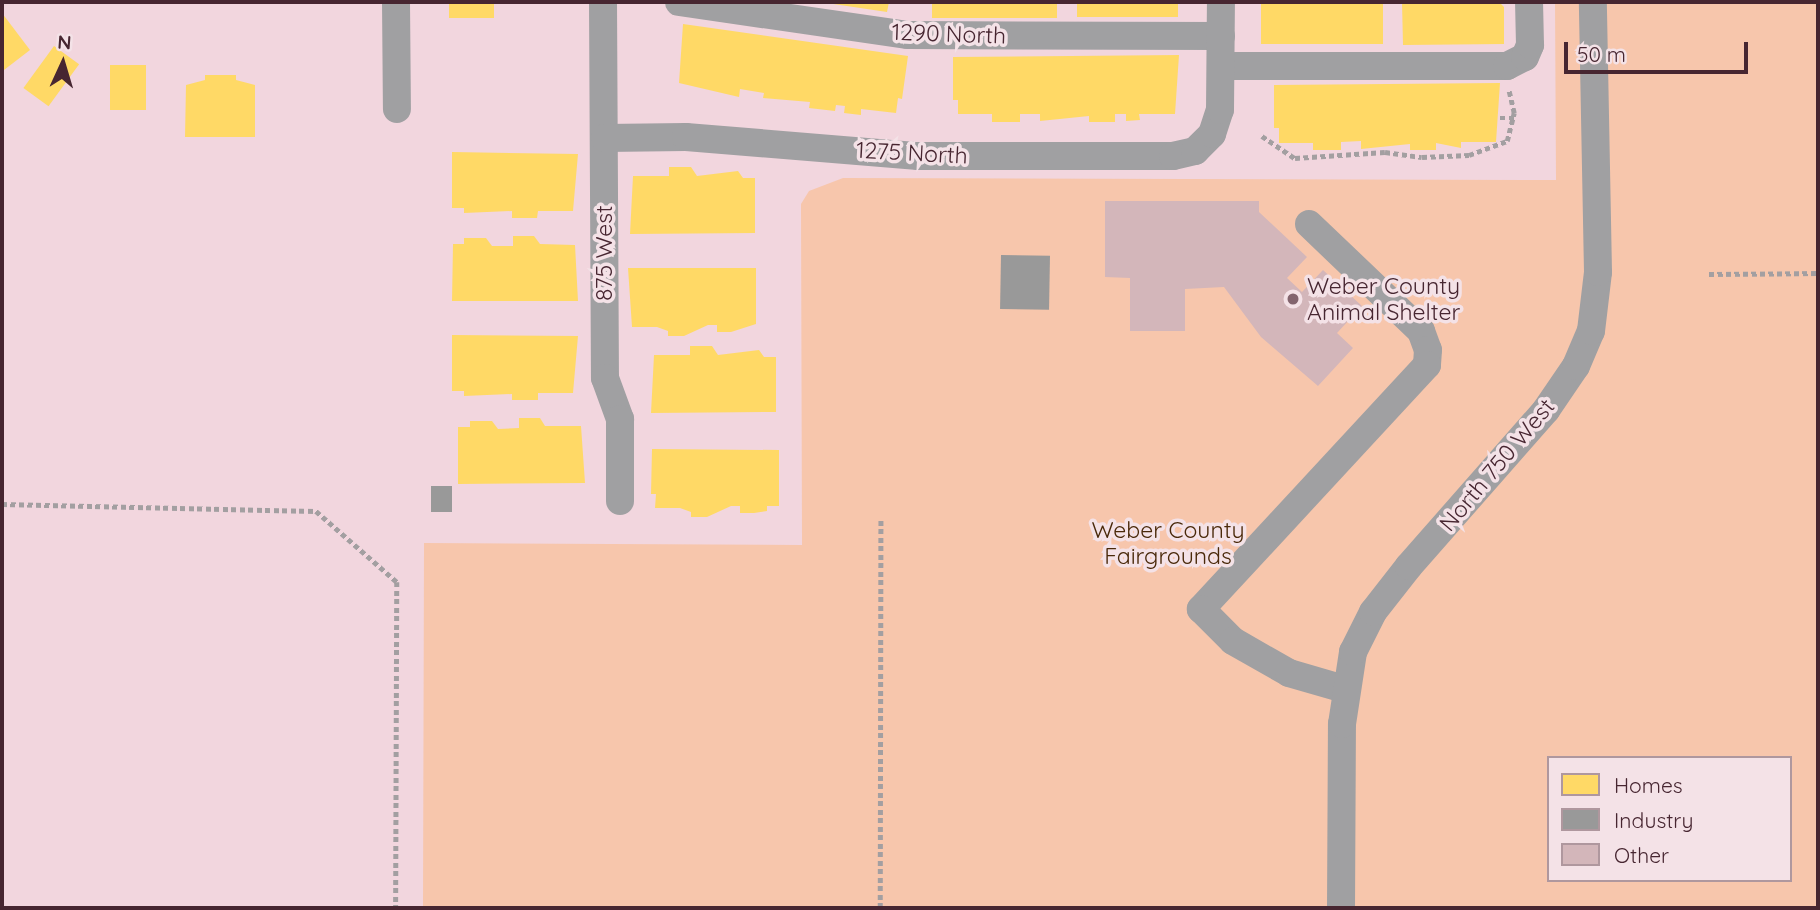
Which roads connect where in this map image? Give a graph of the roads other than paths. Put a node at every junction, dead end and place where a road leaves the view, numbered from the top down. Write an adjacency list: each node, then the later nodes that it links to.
1 (396, 2): 9 (street)
2 (603, 2): 10 (street, 875 West)
3 (680, 2): 7 (street, 1290 North)
4 (1221, 2): 7 (street)
5 (1529, 2): 8 (street)
6 (1592, 2): 13 (street, North 750 West)
7 (1221, 36): 8 (street)
8 (1222, 66): 10 (street, 1275 North)
9 (397, 109)
10 (605, 138): 12 (street, 875 West)
11 (1308, 224): 13 (street)
12 (620, 501)
13 (1344, 688): 14 (street, North 750 West)
14 (1341, 908)

